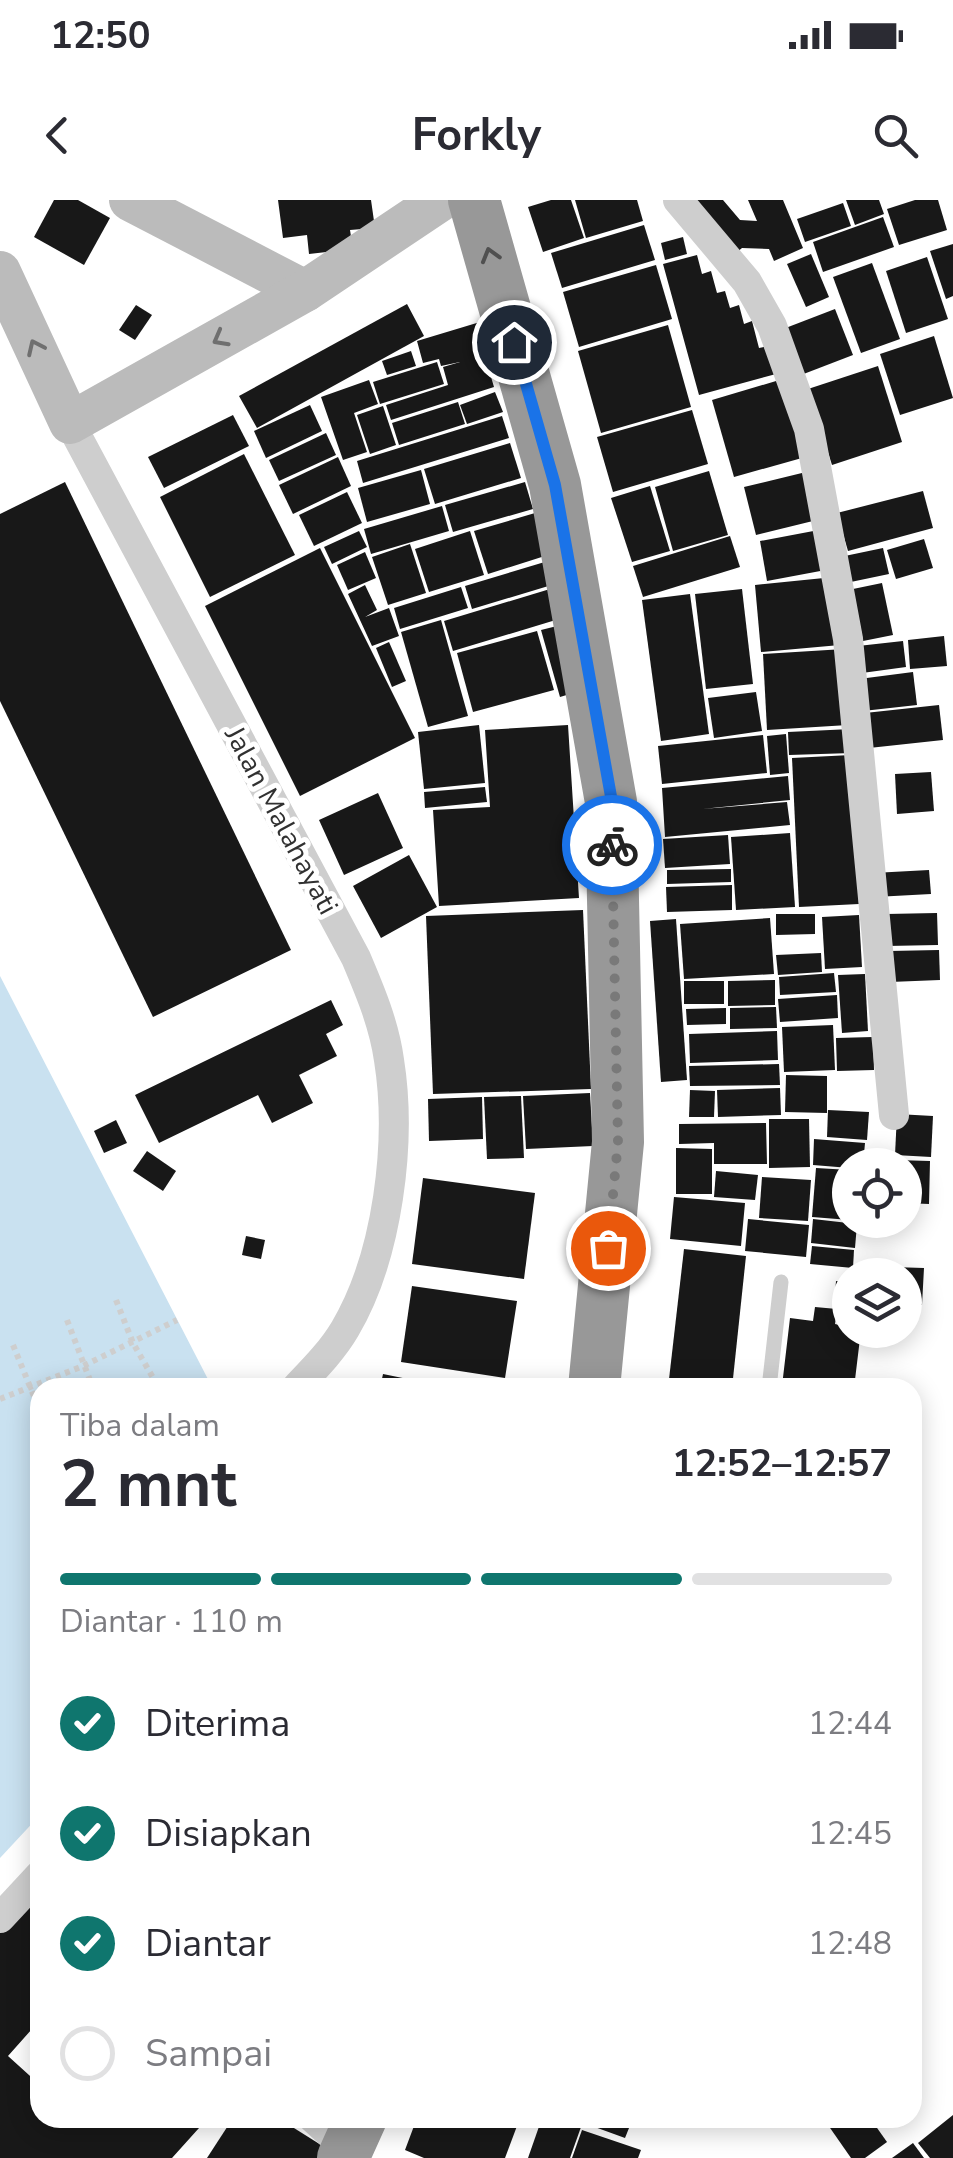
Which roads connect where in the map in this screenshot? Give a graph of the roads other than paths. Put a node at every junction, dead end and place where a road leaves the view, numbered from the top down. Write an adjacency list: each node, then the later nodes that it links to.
1 (130, 200): 6 (main road)
2 (442, 200): 6 (main road)
3 (474, 200): 11 (highway, one-way to 3)
4 (678, 200): 8 (street)
5 (0, 272): 7 (main road, Jalan Malahayati, one-way to 5)
6 (305, 291): 7 (main road, one-way to 7)
7 (70, 423): 10 (street, Jalan Malahayati)
8 (894, 1116)
9 (781, 1282): 12 (lane)
10 (306, 1378)
11 (595, 1378)
12 (770, 1378)
13 (30, 1886): 14 (street)
14 (0, 1918)

